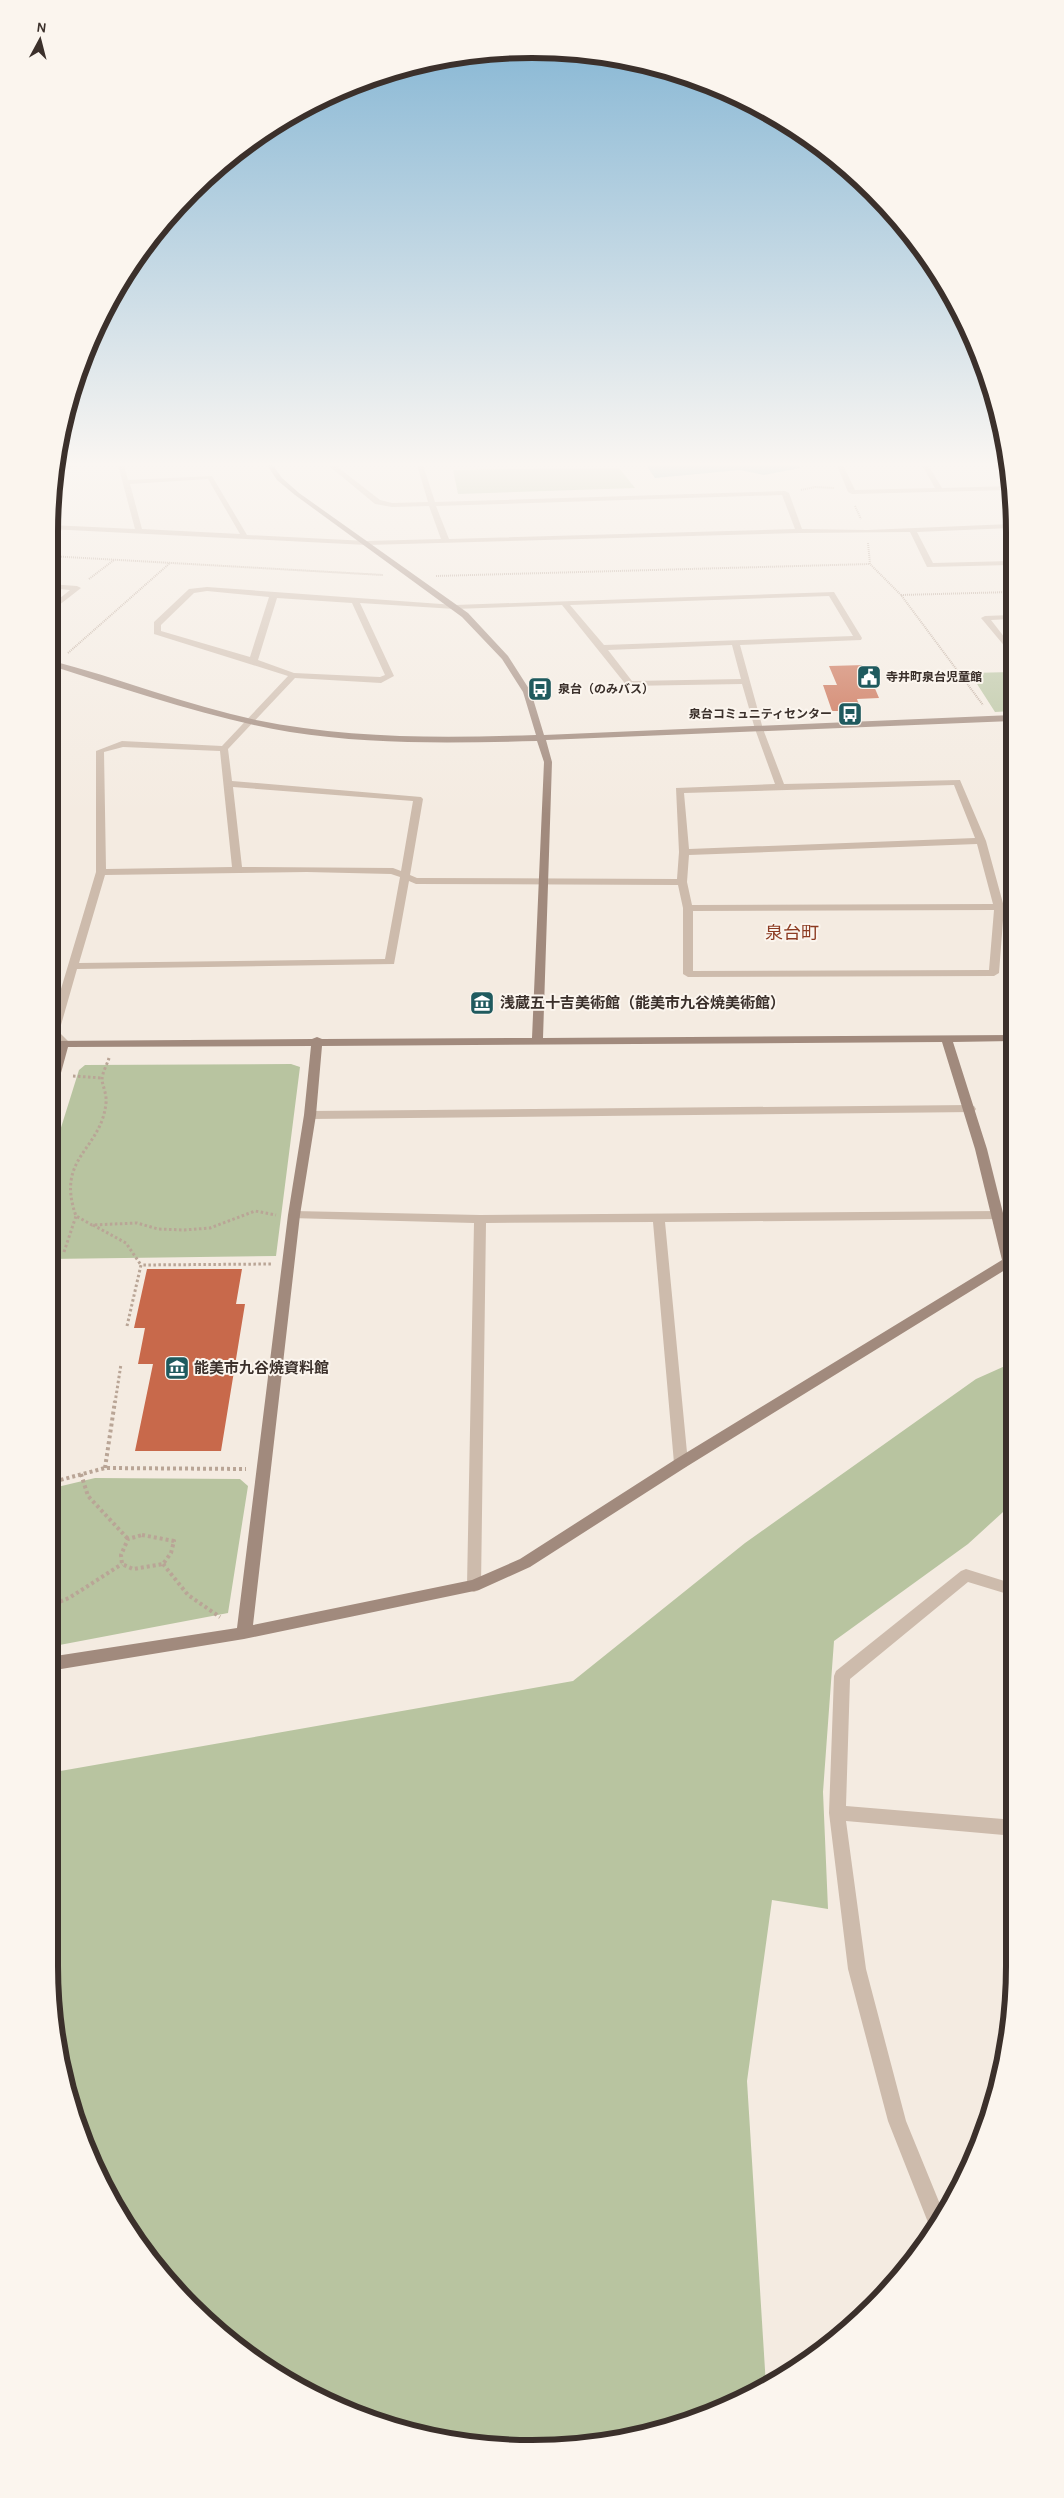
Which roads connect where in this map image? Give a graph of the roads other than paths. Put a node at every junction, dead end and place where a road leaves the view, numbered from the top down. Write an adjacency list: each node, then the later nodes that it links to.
1 (420, 582): 7 (street)
2 (58, 587): 6 (street)
3 (274, 595): 4 (street); 12 (street); 12 (street)
4 (355, 600): 7 (street); 14 (street)
5 (564, 603): 7 (street); 9 (street); 11 (street)
6 (58, 604)
7 (455, 607): 19 (street)
8 (1006, 617): 10 (street)
9 (735, 643): 11 (street); 15 (street)
10 (1006, 645)
11 (602, 648): 15 (street)
12 (253, 661): 14 (street)
13 (58, 666): 17 (street)
14 (293, 675): 17 (street)
15 (746, 682): 18 (street)
16 (1006, 718): 18 (street)
17 (251, 722): 19 (street); 20 (street)
18 (759, 729): 19 (street); 22 (street)
19 (541, 738): 28 (street)
20 (224, 749): 21 (street); 26 (street)
21 (230, 784): 25 (street); 27 (street)
22 (780, 786): 23 (street); 24 (street)
23 (981, 842): 24 (street); 30 (street)
24 (684, 852): 29 (street)
25 (237, 870): 26 (street); 27 (street)
26 (101, 872): 32 (street)
27 (405, 876): 28 (street); 32 (street)
28 (542, 882): 29 (street); 37 (street)
29 (682, 882): 31 (street)
30 (1000, 907): 31 (street); 31 (street)
31 (688, 908)
32 (74, 966): 33 (street)
33 (58, 1017)
34 (58, 1038): 40 (street)
35 (947, 1038): 36 (street); 37 (street); 42 (street)
36 (1006, 1038)
37 (537, 1039): 38 (street)
38 (317, 1040): 40 (street); 43 (street)
39 (58, 1043): 40 (street)
40 (64, 1043): 41 (street)
41 (58, 1063)
42 (970, 1109): 43 (street); 45 (street)
43 (310, 1115): 44 (street)
44 (294, 1215): 47 (street); 53 (street)
45 (999, 1215): 46 (street); 48 (street)
46 (659, 1218): 47 (street); 50 (street)
47 (480, 1219): 51 (street)
48 (1006, 1242)
49 (1006, 1265): 50 (street)
50 (681, 1463): 51 (street)
51 (474, 1586): 53 (street)
52 (1006, 1588): 55 (street)
53 (244, 1633): 54 (street)
54 (58, 1663)
55 (837, 1813): 56 (street); 57 (street)
56 (1006, 1827)
57 (935, 2216)

